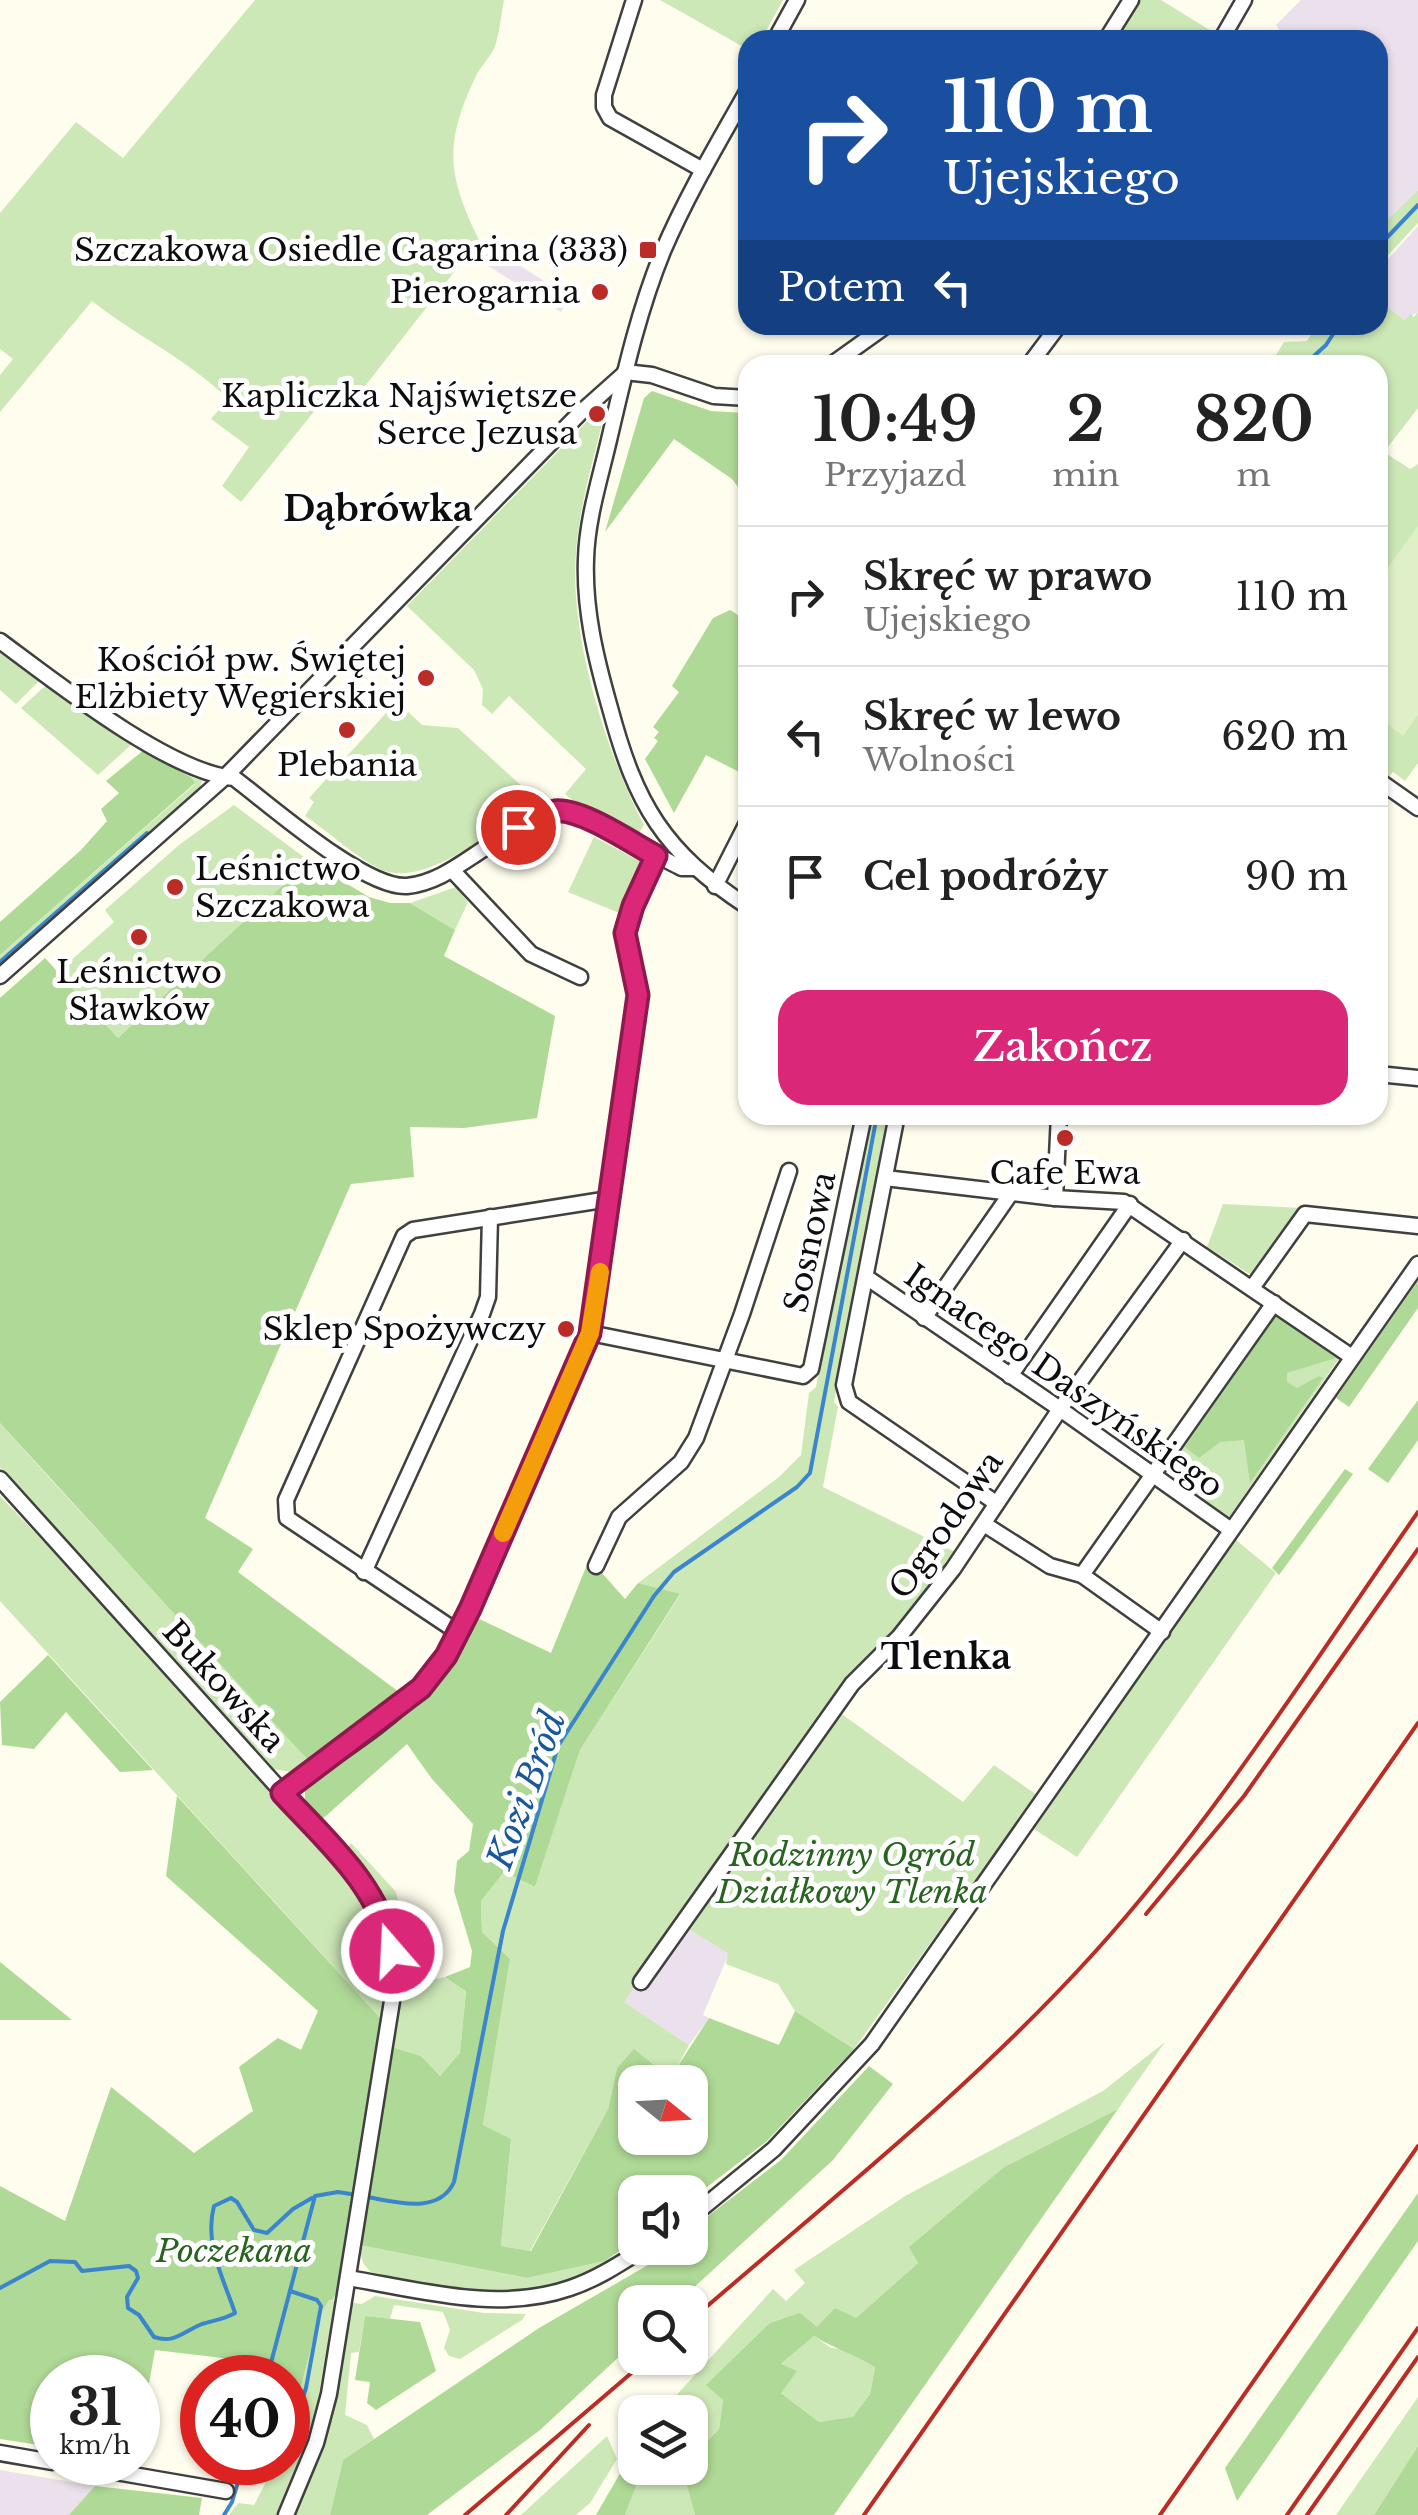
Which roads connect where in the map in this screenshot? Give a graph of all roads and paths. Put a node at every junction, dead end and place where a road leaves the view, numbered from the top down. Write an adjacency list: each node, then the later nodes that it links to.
1 (634, 0): 9 (street)
2 (797, 0): 5 (street)
3 (1131, 0): 6 (street)
4 (1244, 0): 7 (street)
5 (780, 30)
6 (1112, 30)
7 (1227, 30)
8 (738, 108): 9 (street)
9 (703, 170): 12 (street)
10 (873, 335): 11 (street)
11 (846, 355)
12 (626, 372): 13 (street); 15 (street); 18 (street)
13 (738, 397)
14 (0, 641): 15 (street)
15 (225, 778): 22 (street); 25 (street)
16 (1388, 787): 17 (street)
17 (1418, 808)
18 (659, 828): 20 (street); 21 (street)
19 (738, 841): 23 (street)
20 (651, 854): 21 (street); 22 (street); 36 (street)
21 (694, 868): 23 (street)
22 (452, 870): 26 (street)
23 (715, 886): 24 (street)
24 (738, 901)
25 (0, 976)
26 (580, 977)
27 (1388, 1075): 28 (street)
28 (1418, 1078)
29 (862, 1125): 48 (street, Sosnowa)
30 (895, 1125): 33 (street)
31 (1059, 1125): 35 (street)
32 (789, 1171): 48 (street)
33 (885, 1178): 34 (street); 42 (street)
34 (1011, 1194): 35 (street); 45 (street)
35 (1055, 1198): 37 (street)
36 (609, 1199): 38 (street); 46 (street)
37 (1130, 1204): 40 (street); 49 (street)
38 (490, 1217): 56 (street); 56 (street)
39 (1418, 1226): 43 (street)
40 (1183, 1240): 43 (street); 50 (street, Ogrodowa)
41 (1418, 1264): 47 (street)
42 (866, 1277): 45 (street, Ignacego Daszyńskiego); 53 (street)
43 (1252, 1288): 44 (street)
44 (1274, 1303): 47 (street); 51 (street)
45 (924, 1318): 49 (street, Ignacego Daszyńskiego)
46 (590, 1333): 48 (street); 59 (street)
47 (1352, 1357): 54 (street)
48 (724, 1360): 55 (street)
49 (1010, 1376): 50 (street, Ignacego Daszyńskiego)
50 (1060, 1408): 51 (street, Ignacego Daszyńskiego); 53 (street, Ogrodowa)
51 (1152, 1475): 54 (street, Ignacego Daszyńskiego); 57 (street)
52 (0, 1479): 60 (street, Bukowska)
53 (990, 1514): 57 (street); 61 (street, Ogrodowa)
54 (1231, 1530): 58 (street)
55 (596, 1566)
56 (364, 1572): 59 (street)
57 (1082, 1575): 58 (street)
58 (1162, 1632): 62 (street)
59 (459, 1634): 60 (street)
60 (282, 1793): 64 (street, Bukowska)
61 (641, 1982)
62 (708, 2203)
63 (618, 2263): 64 (street)
64 (348, 2278): 69 (street)
65 (0, 2453): 66 (street)
66 (30, 2458)
67 (160, 2480): 68 (street)
68 (226, 2492)
69 (286, 2515)

